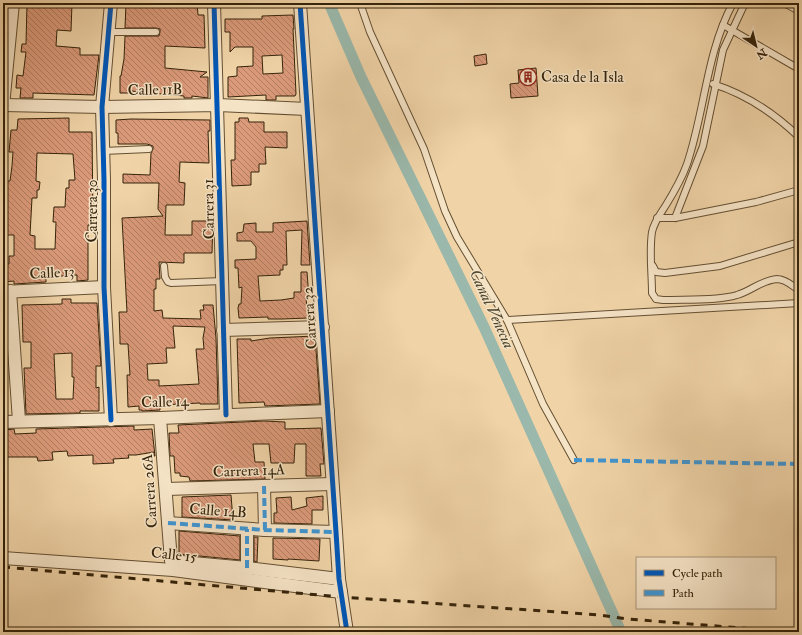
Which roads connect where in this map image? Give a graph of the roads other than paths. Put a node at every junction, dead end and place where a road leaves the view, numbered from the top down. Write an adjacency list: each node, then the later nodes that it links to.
1 (13, 3): 11 (street)
2 (111, 3): 13 (street, Carrera 30)
3 (214, 3): 19 (street, Carrera 31)
4 (300, 3): 21 (street, Carrera 32)
5 (360, 3): 36 (lane)
6 (733, 3): 10 (lane)
7 (745, 3): 12 (lane)
8 (784, 3): 9 (lane)
9 (799, 11)
10 (723, 25): 12 (lane); 16 (lane)
11 (6, 29): 18 (street)
12 (732, 30): 15 (lane); 17 (lane)
13 (109, 32): 14 (lane); 20 (street, Carrera 30)
14 (156, 32)
15 (799, 68)
16 (706, 82): 17 (lane); 26 (lane)
17 (715, 85): 22 (lane); 27 (lane)
18 (3, 105): 20 (street, Calle 11B)
19 (218, 105): 20 (street, Calle 11B); 21 (street, Calle 11B); 31 (street, Carrera 31)
20 (102, 107): 24 (street, Carrera 30)
21 (307, 109): 38 (street, Carrera 32)
22 (799, 137)
23 (149, 150): 24 (lane)
24 (103, 151): 32 (street, Carrera 30)
25 (799, 190): 27 (lane)
26 (658, 218): 27 (lane); 29 (lane)
27 (675, 218)
28 (799, 242): 29 (lane)
29 (652, 262): 33 (lane)
30 (164, 266): 31 (lane)
31 (222, 281): 39 (street, Carrera 31)
32 (104, 287): 34 (street, Calle 13); 43 (street, Carrera 30)
33 (799, 290)
34 (7, 292): 37 (street)
35 (799, 303): 36 (lane)
36 (507, 320): 46 (lane)
37 (8, 325): 44 (street)
38 (323, 327): 39 (street); 40 (street, Carrera 32)
39 (223, 330): 41 (street, Carrera 31)
40 (328, 411): 41 (street, Calle 14); 47 (street, Carrera 32)
41 (226, 415): 42 (street, Calle 14)
42 (160, 418): 43 (street, Calle 14); 49 (street, Carrera 26A)
43 (111, 420): 44 (street, Calle 14)
44 (19, 421): 45 (street, Calle 14)
45 (3, 422)
46 (574, 460)
47 (332, 484): 48 (street, Carrera 14A); 53 (street, Carrera 32)
48 (264, 486): 49 (street, Carrera 14A); 52 (street)
49 (166, 489): 50 (street, Carrera 26A)
50 (168, 523): 51 (street, Calle 14B); 55 (street, Carrera 26A)
51 (247, 529): 52 (street, Calle 14B); 56 (street)
52 (265, 530): 53 (street, Calle 14B)
53 (336, 532): 57 (street, Carrera 32)
54 (3, 558): 58 (street, Calle 15)
55 (171, 561): 56 (street, Calle 15)
56 (247, 568): 57 (street, Calle 15)
57 (339, 579): 58 (street, Carrera 32)
58 (341, 592): 59 (street, Carrera 32)
59 (346, 632)

